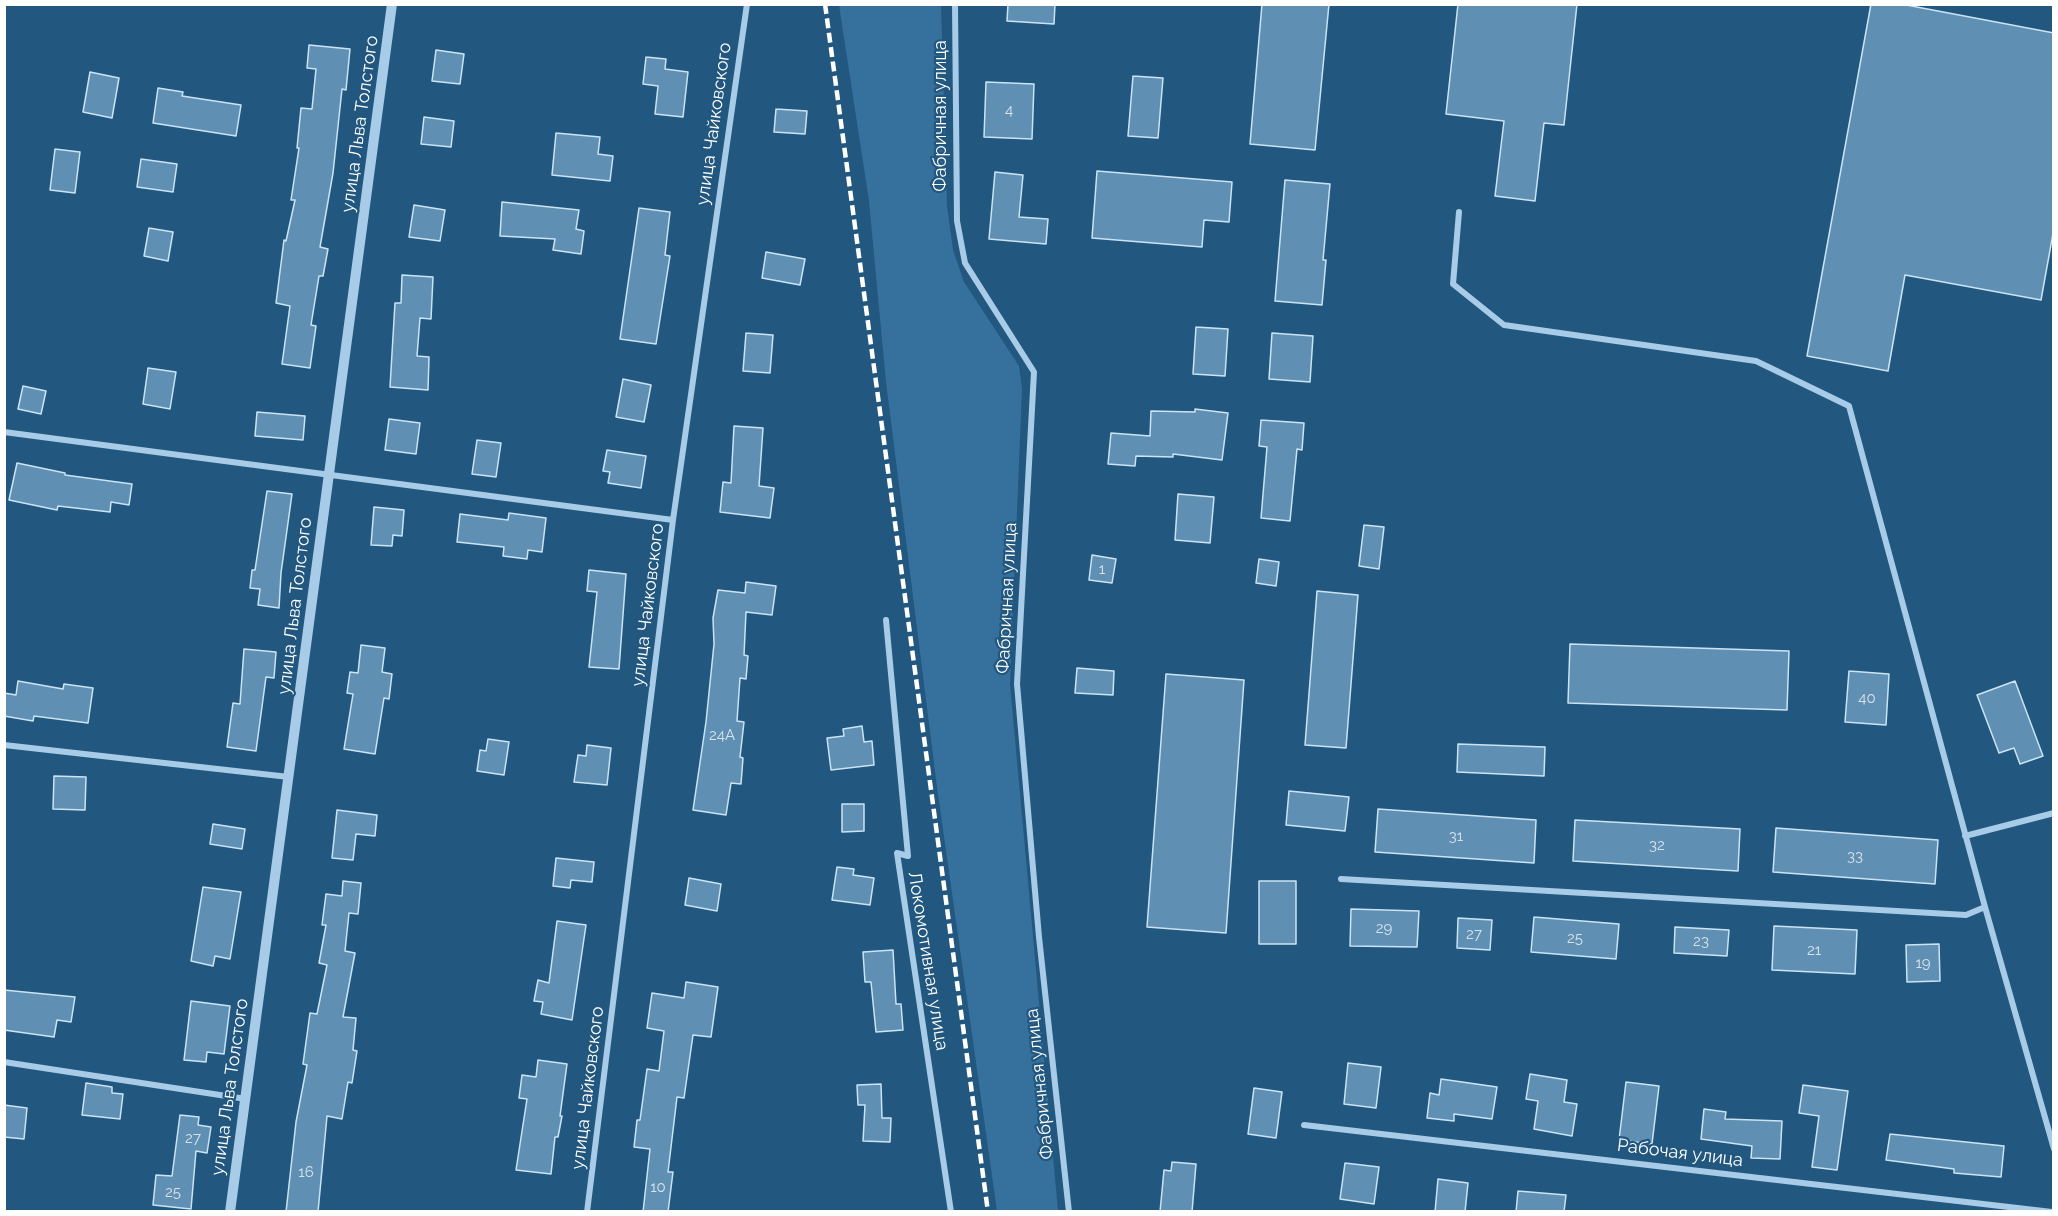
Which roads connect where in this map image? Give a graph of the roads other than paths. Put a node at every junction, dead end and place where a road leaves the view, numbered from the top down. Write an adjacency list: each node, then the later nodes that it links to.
1 (392, 4): 6 (street, улица Льва Толстого)
2 (747, 4): 7 (street, улица Чайковского)
3 (955, 4): 22 (street, Фабричная улица)
4 (1459, 212): 12 (street)
5 (4, 432): 6 (street)
6 (328, 475): 7 (street); 10 (street, улица Льва Толстого)
7 (673, 520): 20 (street, улица Чайковского)
8 (886, 620): 21 (street, Локомотивная улица)
9 (4, 745): 10 (street)
10 (290, 777): 16 (street, улица Льва Толстого)
11 (2054, 813): 12 (street)
12 (1965, 836): 14 (street)
13 (1341, 879): 14 (street)
14 (1985, 908): 18 (street)
15 (4, 1062): 16 (street)
16 (246, 1099): 19 (street, улица Льва Толстого)
17 (1304, 1125): 23 (street, Рабочая улица)
18 (2054, 1149)
19 (230, 1212)
20 (587, 1212)
21 (951, 1212)
22 (1069, 1212)
23 (2052, 1212)

